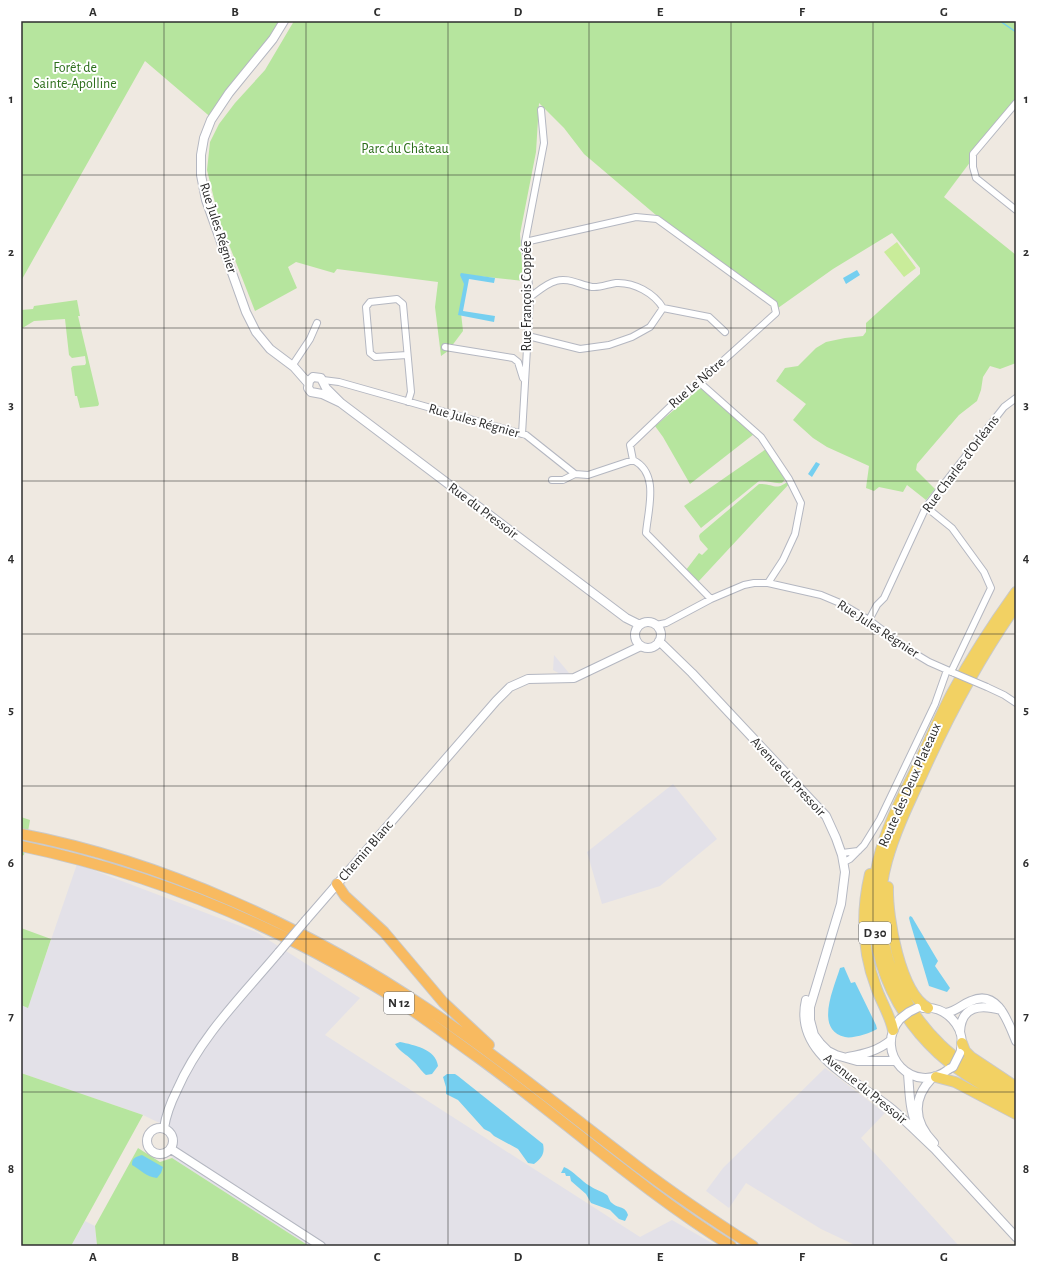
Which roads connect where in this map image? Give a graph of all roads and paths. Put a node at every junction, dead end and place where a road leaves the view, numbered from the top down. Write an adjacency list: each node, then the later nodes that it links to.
1 (284, 21): 13 (street, Rue Jules Régnier)
2 (1016, 103): 4 (street)
3 (541, 110): 5 (street, Rue François Coppée)
4 (1016, 210)
5 (525, 242): 6 (street, Rue François Coppée); 15 (street, Rue Le Nôtre)
6 (530, 297): 7 (street); 10 (street, Rue François Coppée)
7 (663, 308): 9 (street); 10 (street)
8 (317, 323): 13 (street)
9 (725, 332)
10 (528, 336): 17 (street, Rue François Coppée)
11 (445, 347): 17 (street)
12 (407, 355): 12 (street); 20 (street)
13 (293, 367): 14 (street)
14 (310, 380): 16 (street); 18 (street)
15 (700, 382): 23 (street, Rue Le Nôtre); 27 (street)
16 (323, 383): 18 (street); 20 (street, Rue Jules Régnier); 21 (street, Rue du Pressoir)
17 (524, 384): 22 (street, Rue François Coppée)
18 (318, 393): 21 (street, Rue du Pressoir)
19 (1016, 398): 26 (street, Rue Charles d'Orléans)
20 (408, 402): 22 (street, Rue Jules Régnier)
21 (341, 403): 31 (street, Rue du Pressoir)
22 (522, 434): 24 (street, Rue Jules Régnier)
23 (632, 460): 24 (street); 29 (street)
24 (576, 474): 25 (street)
25 (552, 480)
26 (926, 507): 32 (street, Rue Charles d'Orléans); 37 (street)
27 (768, 584): 29 (street, Rue Jules Régnier); 32 (street, Rue Jules Régnier)
28 (1016, 592): 40 (main road, Route des Deux Plateaux / D 30)
29 (711, 599): 34 (street, Rue Jules Régnier)
30 (1016, 606): 39 (main road, Route des Deux Plateaux / D 30)
31 (626, 618): 33 (street, Rue du Pressoir); 35 (street, Rue du Pressoir)
32 (869, 620): 37 (street, Rue Jules Régnier)
33 (640, 625): 34 (street); 35 (street)
34 (658, 628): 36 (street)
35 (638, 640): 36 (street); 46 (street, Chemin Blanc)
36 (657, 644): 44 (street, Avenue du Pressoir)
37 (951, 672): 38 (street, Rue Jules Régnier, bridge); 43 (street)
38 (1016, 703)
39 (928, 761): 48 (main road); 60 (main road, Route des Deux Plateaux / D 30)
40 (894, 816): 51 (main road); 61 (main road, Route des Deux Plateaux / D 30)
41 (21, 834): 56 (highway, N 12)
42 (21, 846): 69 (highway, N 12)
43 (858, 851): 44 (street); 45 (street)
44 (842, 853): 45 (street, Avenue du Pressoir)
45 (844, 862): 47 (street, Avenue du Pressoir)
46 (337, 884): 56 (highway); 63 (street, Chemin Blanc, bridge)
47 (826, 953): 54 (street, Avenue du Pressoir); 65 (street, Avenue du Pressoir)
48 (928, 1008): 50 (street); 51 (street, bridge)
49 (1001, 1010): 50 (street); 52 (street); 53 (street)
50 (946, 1013): 53 (street)
51 (892, 1035): 54 (street); 55 (street)
52 (1016, 1041)
53 (961, 1043): 58 (street, bridge); 59 (main road)
54 (846, 1057): 55 (street, Avenue du Pressoir)
55 (896, 1061): 57 (street)
56 (512, 1070): 70 (highway, N 12)
57 (908, 1074): 58 (street); 65 (street)
58 (934, 1077): 62 (main road); 66 (street)
59 (1016, 1087)
60 (1016, 1096)
61 (1016, 1106)
62 (1016, 1114)
63 (164, 1128): 64 (street); 64 (street)
64 (171, 1149): 68 (street)
65 (937, 1151): 67 (street)
66 (1016, 1232)
67 (1016, 1237)
68 (321, 1246)
69 (731, 1246)
70 (753, 1246)

